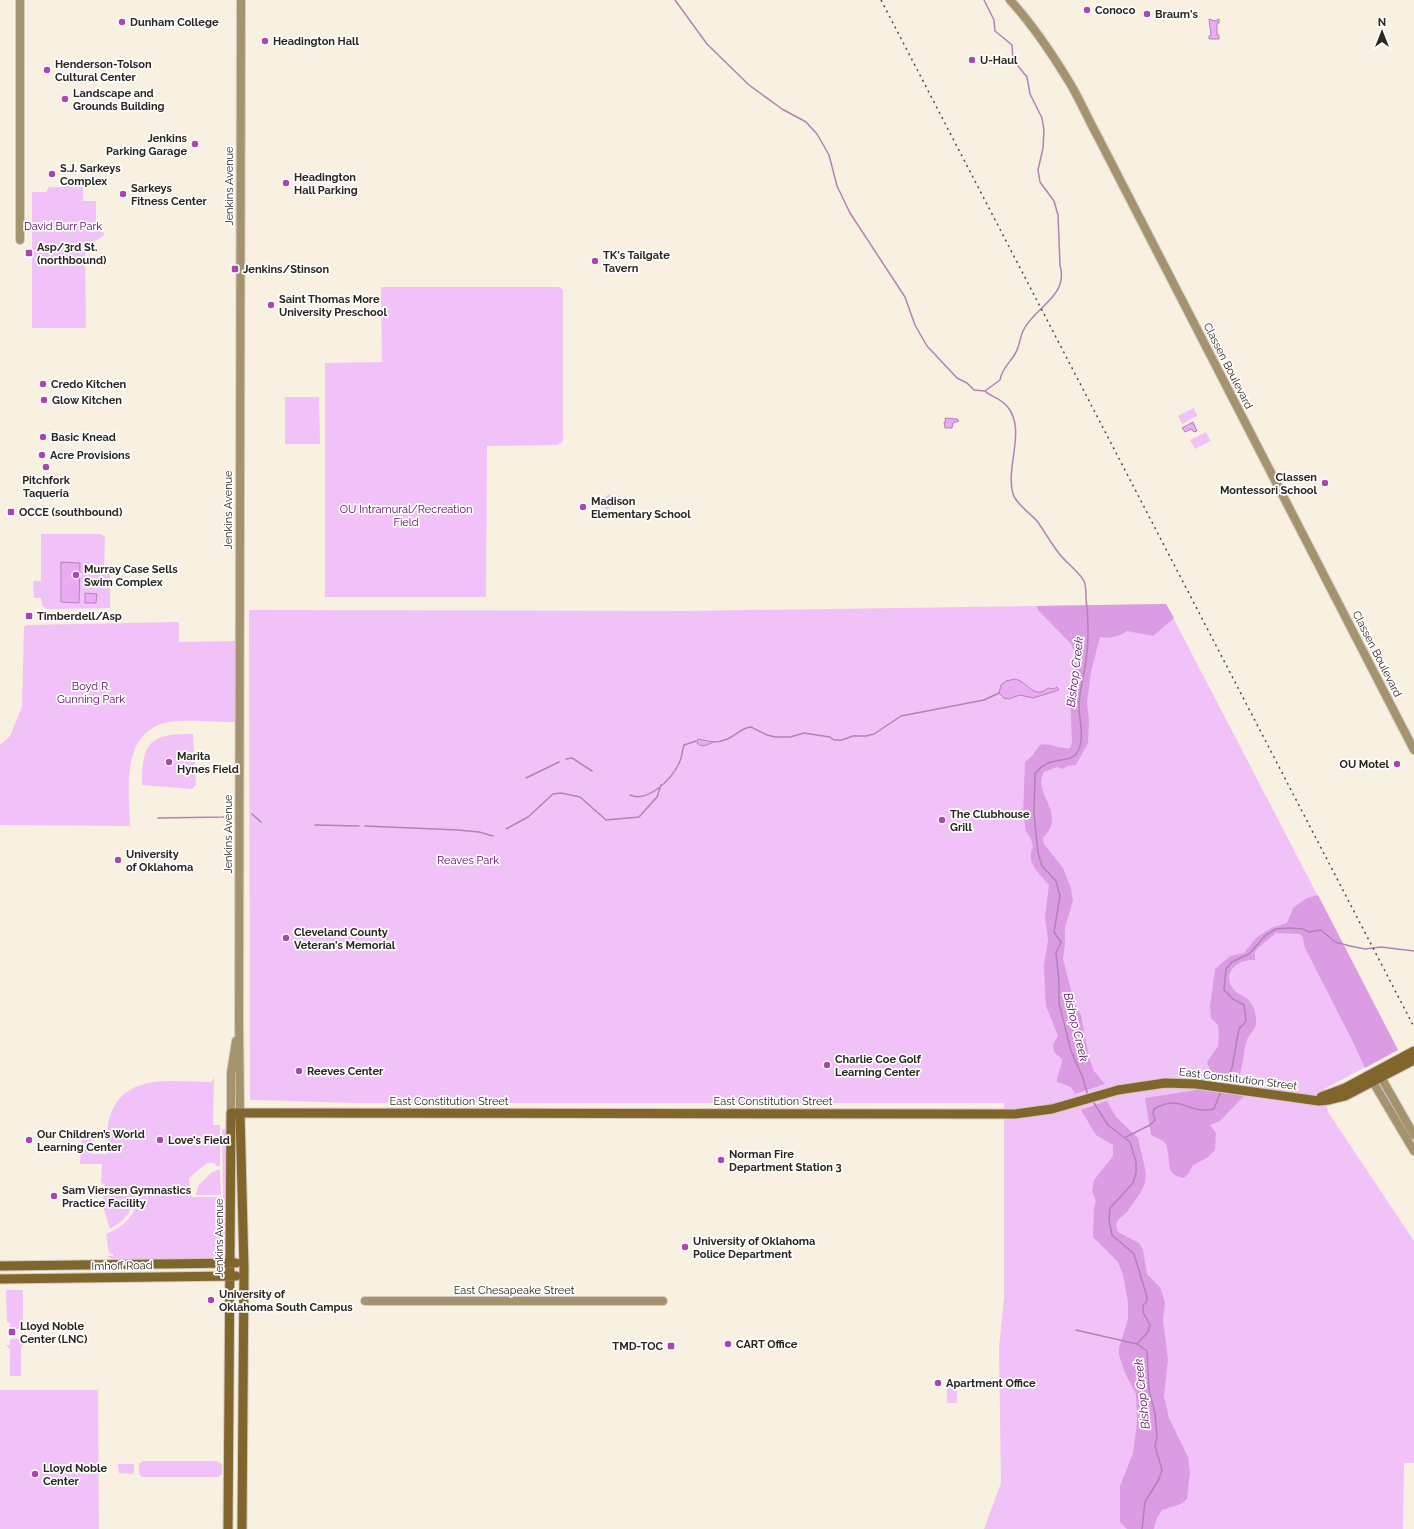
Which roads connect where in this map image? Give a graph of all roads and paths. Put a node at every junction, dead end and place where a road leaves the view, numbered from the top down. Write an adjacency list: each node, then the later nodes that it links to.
1 (20, 0): 4 (street)
2 (241, 0): 9 (street, Jenkins Avenue)
3 (1011, 0): 5 (street, Classen Boulevard)
4 (20, 240)
5 (1414, 750)
6 (1414, 1051): 8 (main road, East Constitution Street)
7 (1414, 1060): 8 (main road, East Constitution Street)
8 (1375, 1076): 9 (main road, East Constitution Street); 10 (street)
9 (236, 1113): 12 (main road, Jenkins Avenue); 13 (main road, Jenkins Avenue)
10 (1410, 1134): 11 (street)
11 (1414, 1151)
12 (230, 1263): 13 (main road, Imhoff Road); 14 (main road, Imhoff Road); 15 (main road, Jenkins Avenue)
13 (243, 1263): 16 (main road, Jenkins Avenue)
14 (0, 1266)
15 (230, 1276): 16 (main road, Imhoff Road); 17 (main road, Imhoff Road); 20 (main road, Jenkins Avenue)
16 (244, 1276): 21 (main road, Jenkins Avenue)
17 (0, 1279)
18 (365, 1301): 19 (street, East Chesapeake Street)
19 (663, 1301)
20 (230, 1368): 21 (main road); 22 (main road, Jenkins Avenue)
21 (243, 1368): 23 (main road, Jenkins Avenue)
22 (230, 1414): 23 (main road); 24 (main road, Jenkins Avenue)
23 (243, 1414): 25 (main road, Jenkins Avenue)
24 (228, 1529)
25 (242, 1529)

